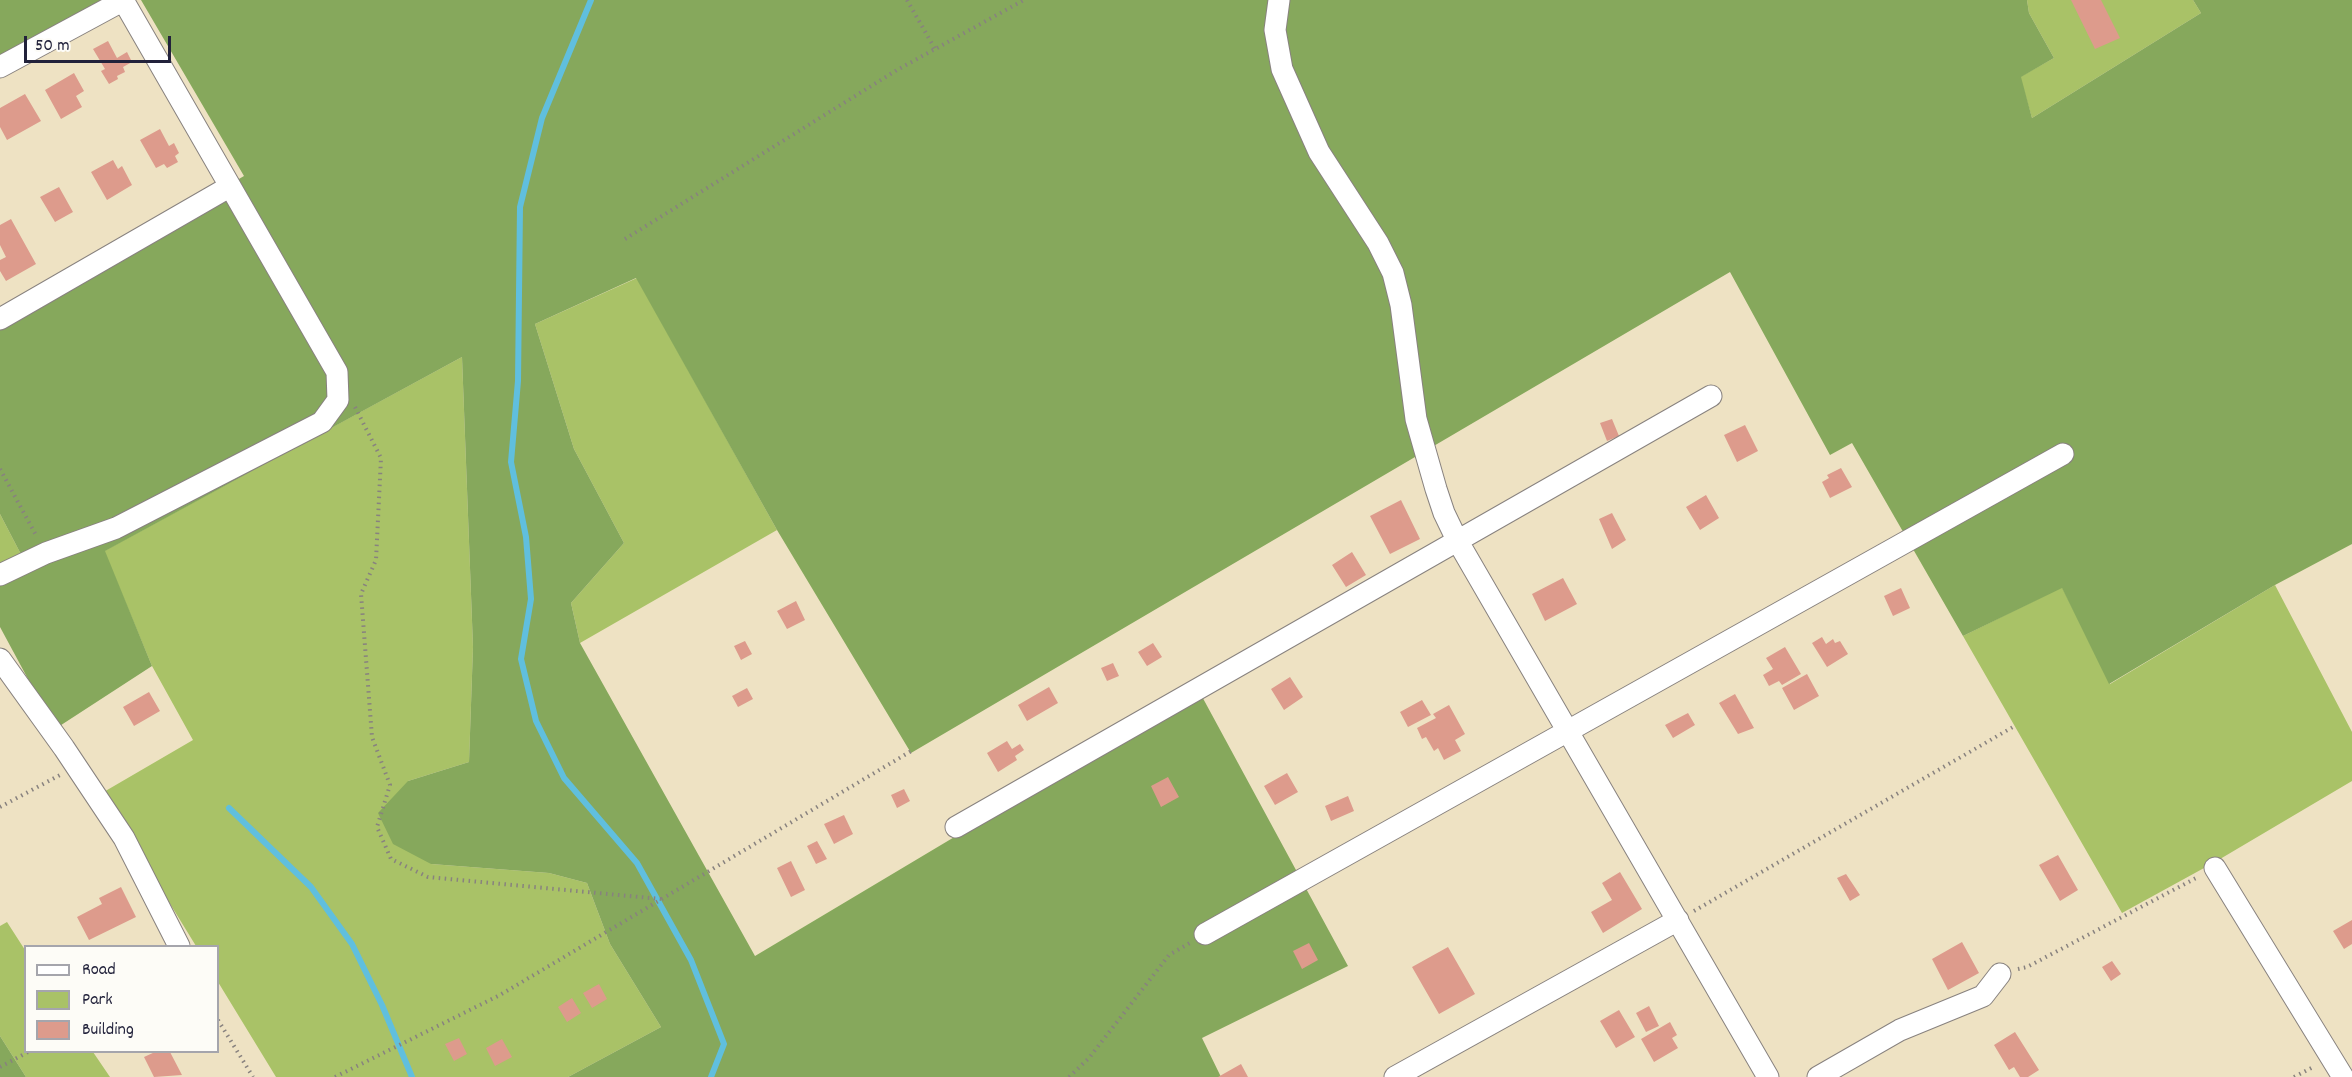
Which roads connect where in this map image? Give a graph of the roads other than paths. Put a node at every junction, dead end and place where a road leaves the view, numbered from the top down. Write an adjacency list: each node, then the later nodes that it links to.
1 (123, 0): 3 (street); 4 (street)
2 (1279, 0): 8 (street)
3 (0, 67)
4 (229, 187): 5 (street); 9 (street)
5 (0, 319)
6 (1712, 396): 8 (street)
7 (2063, 454): 11 (street)
8 (1458, 540): 11 (street); 12 (street)
9 (0, 575)
10 (0, 659): 16 (street)
11 (1567, 730): 14 (street); 15 (street)
12 (956, 827)
13 (2215, 868): 21 (street)
14 (1678, 920): 18 (street); 19 (street)
15 (1205, 934)
16 (178, 945)
17 (2000, 974): 20 (street)
18 (1395, 1077)
19 (1768, 1077)
20 (1818, 1077)
21 (2343, 1077)

